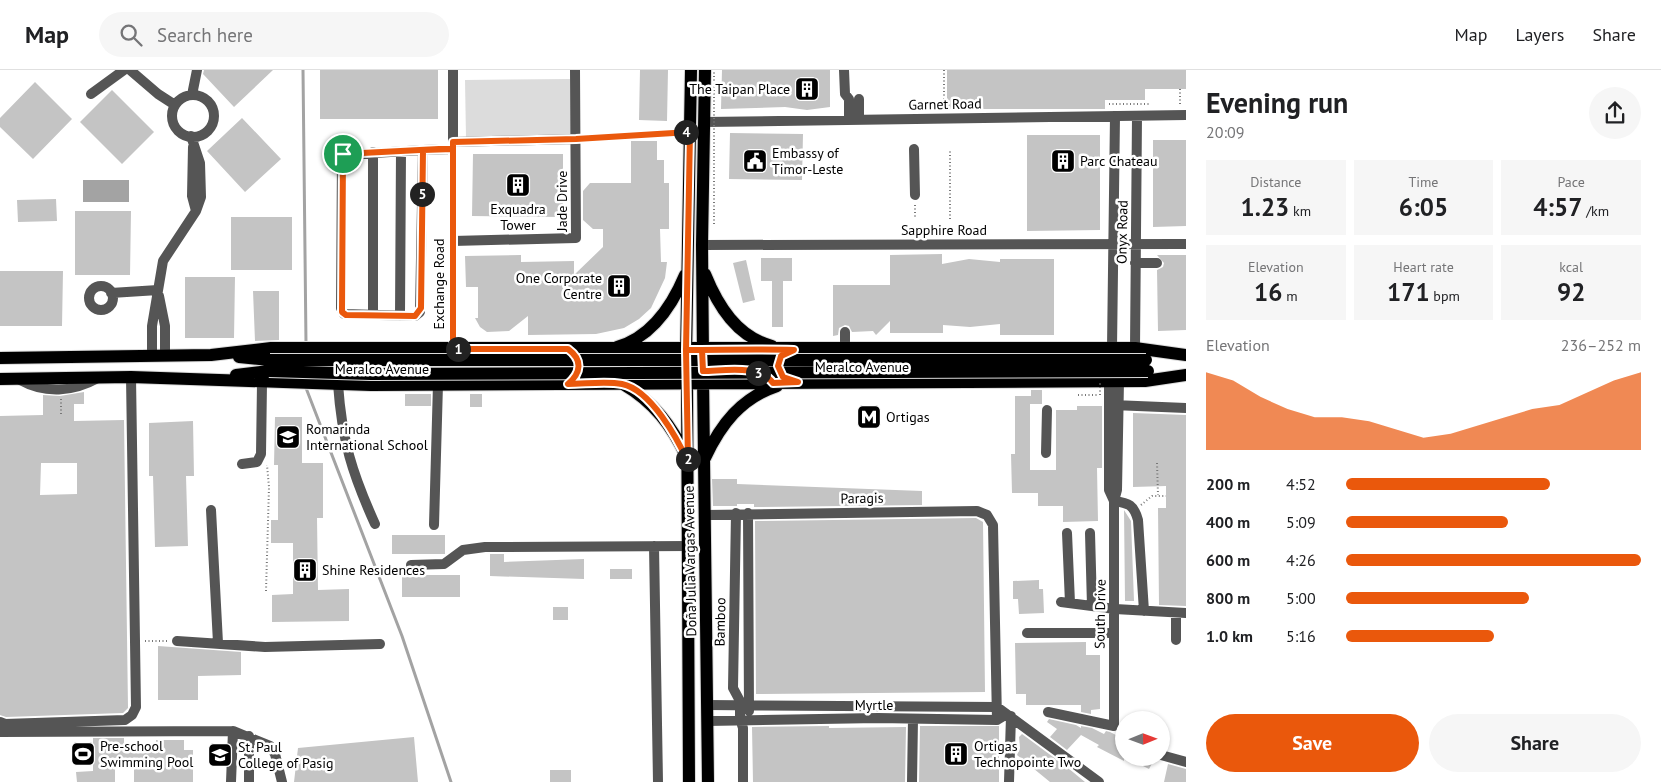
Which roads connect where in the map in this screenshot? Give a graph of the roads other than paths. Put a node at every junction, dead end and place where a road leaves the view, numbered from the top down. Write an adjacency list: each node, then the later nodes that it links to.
1 (124, 70): 9 (street)
2 (130, 70): 11 (street)
3 (197, 70): 10 (street)
4 (454, 70): 19 (street, Exchange Road)
5 (575, 70): 17 (street, Jade Drive)
6 (691, 70): 32 (main road, Doña Julia Vargas Avenue)
7 (706, 70): 16 (main road, Doña Julia Vargas Avenue)
8 (844, 70): 15 (street)
9 (91, 94)
10 (192, 95): 11 (street); 18 (street)
11 (175, 105): 18 (street)
12 (1183, 115): 14 (street, Garnet Road)
13 (1114, 116): 14 (street, Garnet Road); 15 (street, Garnet Road); 26 (street, Onyx Road)
14 (1137, 116): 27 (street, Onyx Road)
15 (854, 119): 16 (street, Garnet Road)
16 (705, 122): 29 (main road, Doña Julia Vargas Avenue)
17 (576, 139): 19 (street); 25 (street, Jade Drive)
18 (192, 141): 34 (street)
19 (453, 146): 21 (street); 25 (street, Exchange Road)
20 (914, 149): 24 (street)
21 (423, 150): 22 (street); 37 (street)
22 (400, 151): 23 (street); 37 (street)
23 (374, 152): 36 (street); 36 (street)
24 (915, 195)
25 (453, 241): 41 (street, Exchange Road)
26 (1114, 244): 27 (street, Sapphire Road); 29 (street, Sapphire Road); 39 (street, Onyx Road)
27 (1135, 244): 28 (street, Sapphire Road); 30 (street, Onyx Road)
28 (1186, 244)
29 (702, 245): 33 (main road, Doña Julia Vargas Avenue)
30 (1135, 263): 31 (street); 40 (street, Onyx Road)
31 (1157, 263)
32 (688, 268): 43 (main road); 44 (main road, Doña Julia Vargas Avenue)
33 (702, 269): 45 (main road, Doña Julia Vargas Avenue); 46 (main road)
34 (158, 290): 35 (street); 49 (street); 50 (street)
35 (111, 293)
36 (372, 315): 37 (street)
37 (400, 316)
38 (845, 332): 47 (street)
39 (1112, 348): 40 (main road, Meralco Avenue); 47 (main road, Meralco Avenue)
40 (1135, 348): 51 (main road, Meralco Avenue)
41 (453, 349): 42 (main road, Meralco Avenue); 48 (main road, Meralco Avenue)
42 (568, 349): 43 (main road, Meralco Avenue); 67 (main road)
43 (613, 349): 44 (main road, Meralco Avenue)
44 (686, 350): 45 (main road, Meralco Avenue); 55 (main road, Doña Julia Vargas Avenue)
45 (702, 350): 46 (main road, Meralco Avenue); 56 (main road, Doña Julia Vargas Avenue)
46 (790, 350): 47 (main road, Meralco Avenue); 62 (main road)
47 (845, 350)
48 (211, 354): 50 (main road, Meralco Avenue); 54 (main road, Meralco Avenue)
49 (152, 356): 50 (main road, Meralco Avenue); 52 (main road, Meralco Avenue)
50 (165, 356)
51 (1186, 356): 53 (main road, Meralco Avenue)
52 (0, 358)
53 (1147, 365): 54 (main road, Meralco Avenue, bridge); 57 (main road, Meralco Avenue)
54 (269, 366): 59 (main road, Meralco Avenue)
55 (687, 371): 56 (main road); 68 (main road); 69 (main road, Doña Julia Vargas Avenue)
56 (703, 371): 64 (main road); 70 (main road, Doña Julia Vargas Avenue)
57 (1186, 374): 61 (main road, Meralco Avenue)
58 (131, 377): 59 (main road, Meralco Avenue); 60 (main road, Meralco Avenue); 108 (street)
59 (208, 378): 63 (main road, Meralco Avenue)
60 (0, 379)
61 (1114, 381): 62 (main road, Meralco Avenue); 71 (street, South Drive)
62 (794, 382): 64 (main road, Meralco Avenue); 75 (main road)
63 (262, 383): 65 (main road, Meralco Avenue); 77 (street)
64 (773, 383): 70 (main road, Meralco Avenue)
65 (338, 384): 66 (main road, Meralco Avenue); 83 (street)
66 (438, 384): 67 (main road, Meralco Avenue); 84 (street)
67 (568, 384): 68 (main road, Meralco Avenue)
68 (620, 384): 69 (main road, Meralco Avenue); 76 (main road)
69 (687, 385): 70 (main road, Meralco Avenue); 76 (main road, Doña Julia Vargas Avenue)
70 (704, 385): 75 (main road, Doña Julia Vargas Avenue)
71 (1114, 405): 72 (street); 78 (street, South Drive)
72 (1186, 408)
73 (1047, 410): 74 (street)
74 (1046, 453)
75 (704, 460): 82 (main road, Doña Julia Vargas Avenue)
76 (688, 462): 88 (main road, Doña Julia Vargas Avenue)
77 (242, 464)
78 (1114, 501): 91 (street, South Drive); 92 (street)
79 (210, 510): 98 (street)
80 (736, 513): 81 (street, Paragis); 82 (street, Paragis); 101 (street, Bamboo)
81 (748, 513): 101 (street, Bamboo); 102 (street, Paragis)
82 (705, 515): 100 (main road, Doña Julia Vargas Avenue)
83 (375, 524)
84 (434, 525)
85 (1090, 532): 90 (street)
86 (1067, 533): 90 (street)
87 (654, 546): 88 (street); 89 (street); 118 (street)
88 (689, 546): 119 (main road, Doña Julia Vargas Avenue)
89 (411, 566)
90 (1092, 606): 91 (street)
91 (1115, 609): 92 (street); 94 (street, South Drive)
92 (1144, 611): 93 (street)
93 (1181, 613): 96 (street)
94 (1114, 632): 95 (street); 103 (street, South Drive)
95 (1027, 633)
96 (1176, 640)
97 (177, 641): 98 (street)
98 (218, 643): 99 (street)
99 (380, 644)
100 (707, 705): 101 (street, Myrtle); 107 (main road, Doña Julia Vargas Avenue)
101 (745, 705): 102 (street, Myrtle); 109 (street, Bamboo)
102 (997, 707): 104 (street); 106 (street)
103 (1048, 712)
104 (1009, 715): 106 (street, Myrtle); 123 (street); 124 (street)
105 (913, 719): 106 (street, Myrtle); 109 (street, Myrtle); 122 (street)
106 (996, 720)
107 (707, 721): 109 (street, Myrtle); 120 (main road, Doña Julia Vargas Avenue)
108 (0, 722)
109 (744, 722): 121 (street, Bamboo)
110 (233, 731): 111 (street); 112 (street); 115 (street)
111 (0, 732)
112 (249, 736): 116 (street); 117 (street)
113 (1170, 758): 114 (street)
114 (1186, 762)
115 (231, 782)
116 (249, 782)
117 (282, 782)
118 (658, 782)
119 (689, 782)
120 (708, 782)
121 (743, 782)
122 (912, 782)
123 (1009, 782)
124 (1099, 782)

